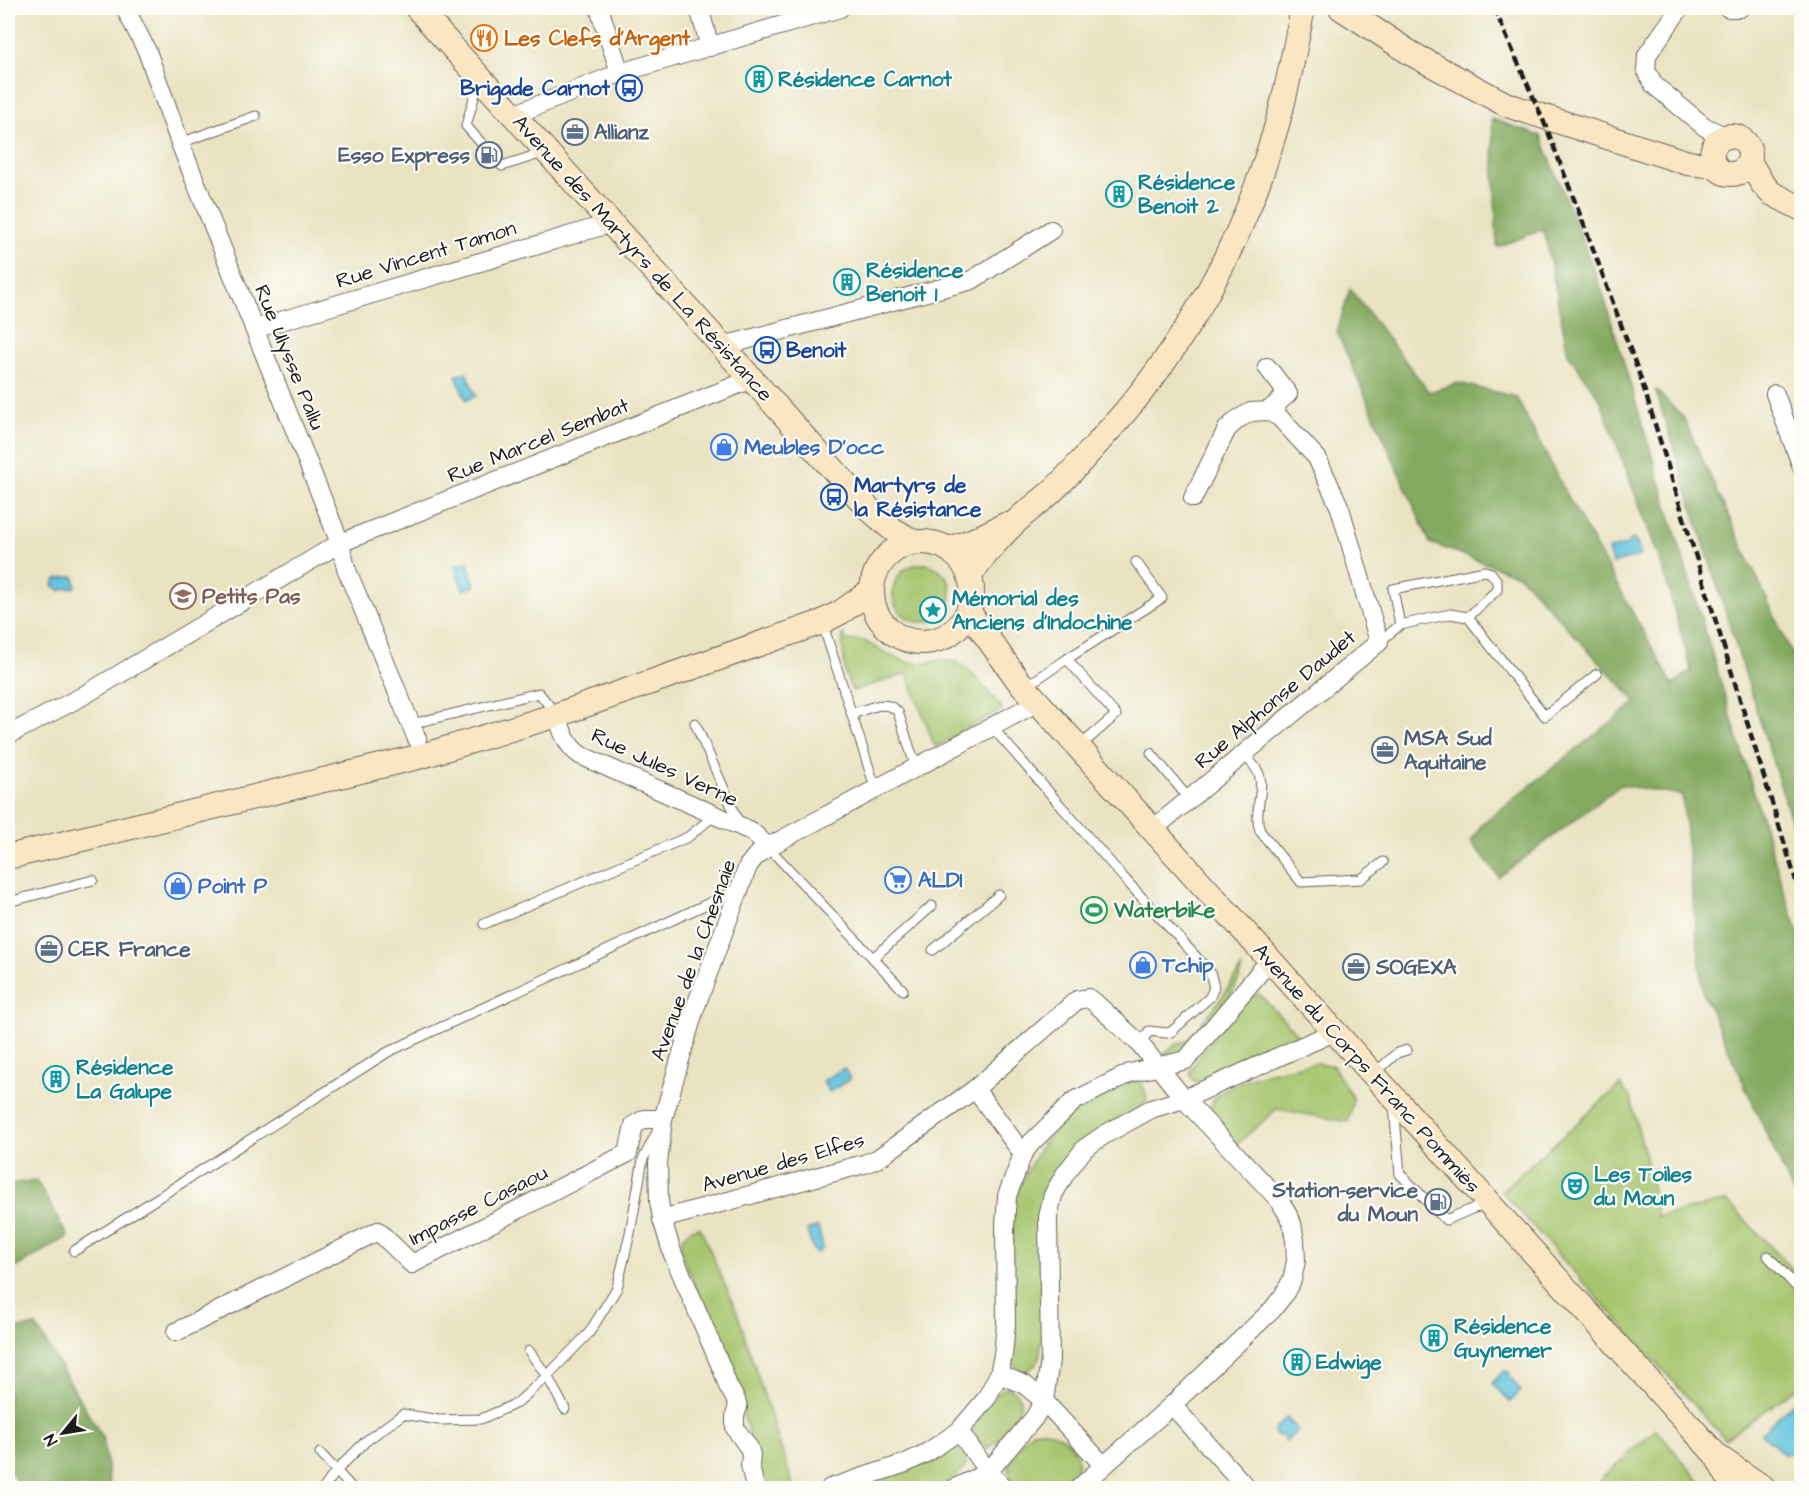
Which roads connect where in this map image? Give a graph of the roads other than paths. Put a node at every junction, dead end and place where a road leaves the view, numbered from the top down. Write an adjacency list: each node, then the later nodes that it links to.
1 (125, 8): 17 (street, Rue Ulysse Pallu)
2 (417, 8): 14 (main road, Avenue des Martyrs de La Résistance)
3 (599, 8): 13 (street)
4 (699, 8): 12 (street)
5 (840, 8): 11 (street)
6 (1303, 8): 32 (main road)
7 (1341, 8): 19 (main road)
8 (1680, 8): 19 (street)
9 (1728, 8): 10 (street)
10 (1740, 8)
11 (807, 12): 12 (street)
12 (710, 46): 13 (street)
13 (620, 73): 15 (street)
14 (480, 78): 15 (main road, Avenue des Martyrs de La Résistance); 18 (lane)
15 (513, 115): 18 (main road, Avenue des Martyrs de La Résistance)
16 (256, 116): 17 (lane)
17 (180, 144): 23 (street, Rue Ulysse Pallu)
18 (547, 152): 21 (main road, Avenue des Martyrs de La Résistance)
19 (1719, 153): 20 (main road)
20 (1802, 209)
21 (612, 223): 23 (street, Rue Vincent Tamon); 24 (main road, Avenue des Martyrs de La Résistance)
22 (1050, 230): 24 (street)
23 (254, 328): 34 (street, Rue Ulysse Pallu)
24 (723, 346): 26 (main road, Avenue des Martyrs de La Résistance)
25 (1267, 367): 28 (street)
26 (752, 379): 31 (main road, Avenue des Martyrs de La Résistance); 34 (street, Rue Marcel Sembat)
27 (1775, 394): 29 (street)
28 (1268, 411): 30 (street); 46 (street, Rue Alphonse Daudet)
29 (1802, 467)
30 (1193, 498)
31 (868, 508): 33 (main road, Avenue des Martyrs de La Résistance); 37 (main road, Avenue des Martyrs de La Résistance)
32 (1021, 517): 35 (main road); 38 (main road)
33 (914, 542): 35 (main road); 37 (main road)
34 (340, 543): 54 (street, Rue Ulysse Pallu); 55 (street, Rue Marcel Sembat)
35 (949, 549): 38 (main road)
36 (1136, 562): 47 (lane)
37 (879, 566): 39 (main road)
38 (970, 575): 40 (main road)
39 (872, 590): 42 (main road); 43 (main road)
40 (968, 611): 45 (main road); 49 (main road, Avenue du Corps Franc Pommiès)
41 (1468, 617): 44 (lane); 44 (lane); 48 (lane)
42 (825, 621): 43 (main road); 50 (lane); 51 (main road)
43 (881, 622): 45 (main road)
44 (1400, 625): 46 (lane)
45 (948, 635): 49 (main road, Avenue du Corps Franc Pommiès)
46 (1379, 642): 58 (street, Rue Alphonse Daudet)
47 (1067, 659): 49 (lane); 56 (lane)
48 (1597, 674)
49 (1027, 690): 53 (street, Avenue de la Chesnaie); 56 (main road, Avenue du Corps Franc Pommiès)
50 (852, 714): 59 (lane); 60 (lane)
51 (557, 715): 54 (lane, Rue Ulysse Pallu); 62 (street, Rue Jules Verne); 66 (main road)
52 (695, 723): 63 (lane)
53 (992, 727): 59 (street, Avenue de la Chesnaie); 79 (lane)
54 (414, 731)
55 (8, 735)
56 (1078, 747): 64 (main road, Avenue du Corps Franc Pommiès)
57 (1150, 753): 61 (lane)
58 (1245, 754): 61 (street, Rue Alphonse Daudet); 67 (lane)
59 (916, 768): 60 (street, Avenue de la Chesnaie)
60 (876, 790): 65 (street, Avenue de la Chesnaie)
61 (1189, 799): 64 (street, Rue Alphonse Daudet)
62 (716, 815): 63 (street, Rue Jules Verne); 73 (lane)
63 (740, 826): 65 (street, Rue Jules Verne)
64 (1152, 830): 76 (main road, Avenue du Corps Franc Pommiès)
65 (768, 847): 69 (street, Avenue de la Chesnaie); 75 (lane)
66 (8, 857)
67 (1383, 861)
68 (93, 880): 71 (lane)
69 (739, 889): 86 (street, Avenue de la Chesnaie); 90 (lane)
70 (999, 895): 74 (lane)
71 (8, 902)
72 (932, 906): 75 (lane)
73 (484, 924)
74 (933, 950)
75 (873, 958): 77 (lane)
76 (1270, 960): 78 (main road, Avenue du Corps Franc Pommiès); 81 (street)
77 (903, 990)
78 (1334, 1032): 82 (main road, Avenue du Corps Franc Pommiès); 85 (street)
79 (1140, 1044): 81 (street, Avenue des Elfes); 83 (street, Avenue des Elfes)
80 (1407, 1050): 82 (lane)
81 (1160, 1067): 85 (street, Avenue des Elfes); 87 (street)
82 (1373, 1074): 84 (main road, Avenue du Corps Franc Pommiès)
83 (975, 1089): 87 (street); 89 (street, Avenue des Elfes)
84 (1394, 1098): 88 (main road, Avenue du Corps Franc Pommiès); 88 (lane)
85 (1184, 1099): 97 (street); 98 (street, Avenue des Elfes)
86 (663, 1119): 89 (street, Avenue de la Chesnaie); 93 (street, Impasse Casaou); 96 (lane)
87 (1023, 1154): 95 (street)
88 (1490, 1205): 102 (main road, Avenue du Corps Franc Pommiès)
89 (662, 1220): 108 (street)
90 (74, 1251)
91 (1768, 1256): 92 (lane)
92 (1802, 1293)
93 (176, 1332)
94 (529, 1351): 96 (lane)
95 (999, 1374): 97 (street); 100 (street)
96 (547, 1376): 99 (lane); 104 (lane)
97 (1044, 1401): 103 (street); 105 (street)
98 (1172, 1405): 103 (street, Avenue des Elfes); 113 (street)
99 (565, 1409)
100 (959, 1431): 105 (street); 109 (street)
101 (320, 1453): 104 (lane)
102 (1716, 1455): 114 (main road, Avenue du Corps Franc Pommiès); 115 (main road, Avenue du Corps Franc Pommiès)
103 (1103, 1466): 112 (street, Avenue des Elfes)
104 (338, 1470): 106 (lane); 107 (lane)
105 (988, 1472): 110 (street); 111 (street)
106 (324, 1488)
107 (352, 1488)
108 (755, 1488)
109 (830, 1488)
110 (955, 1488)
111 (1004, 1488)
112 (1078, 1488)
113 (1247, 1488)
114 (1734, 1488)
115 (1764, 1488)

